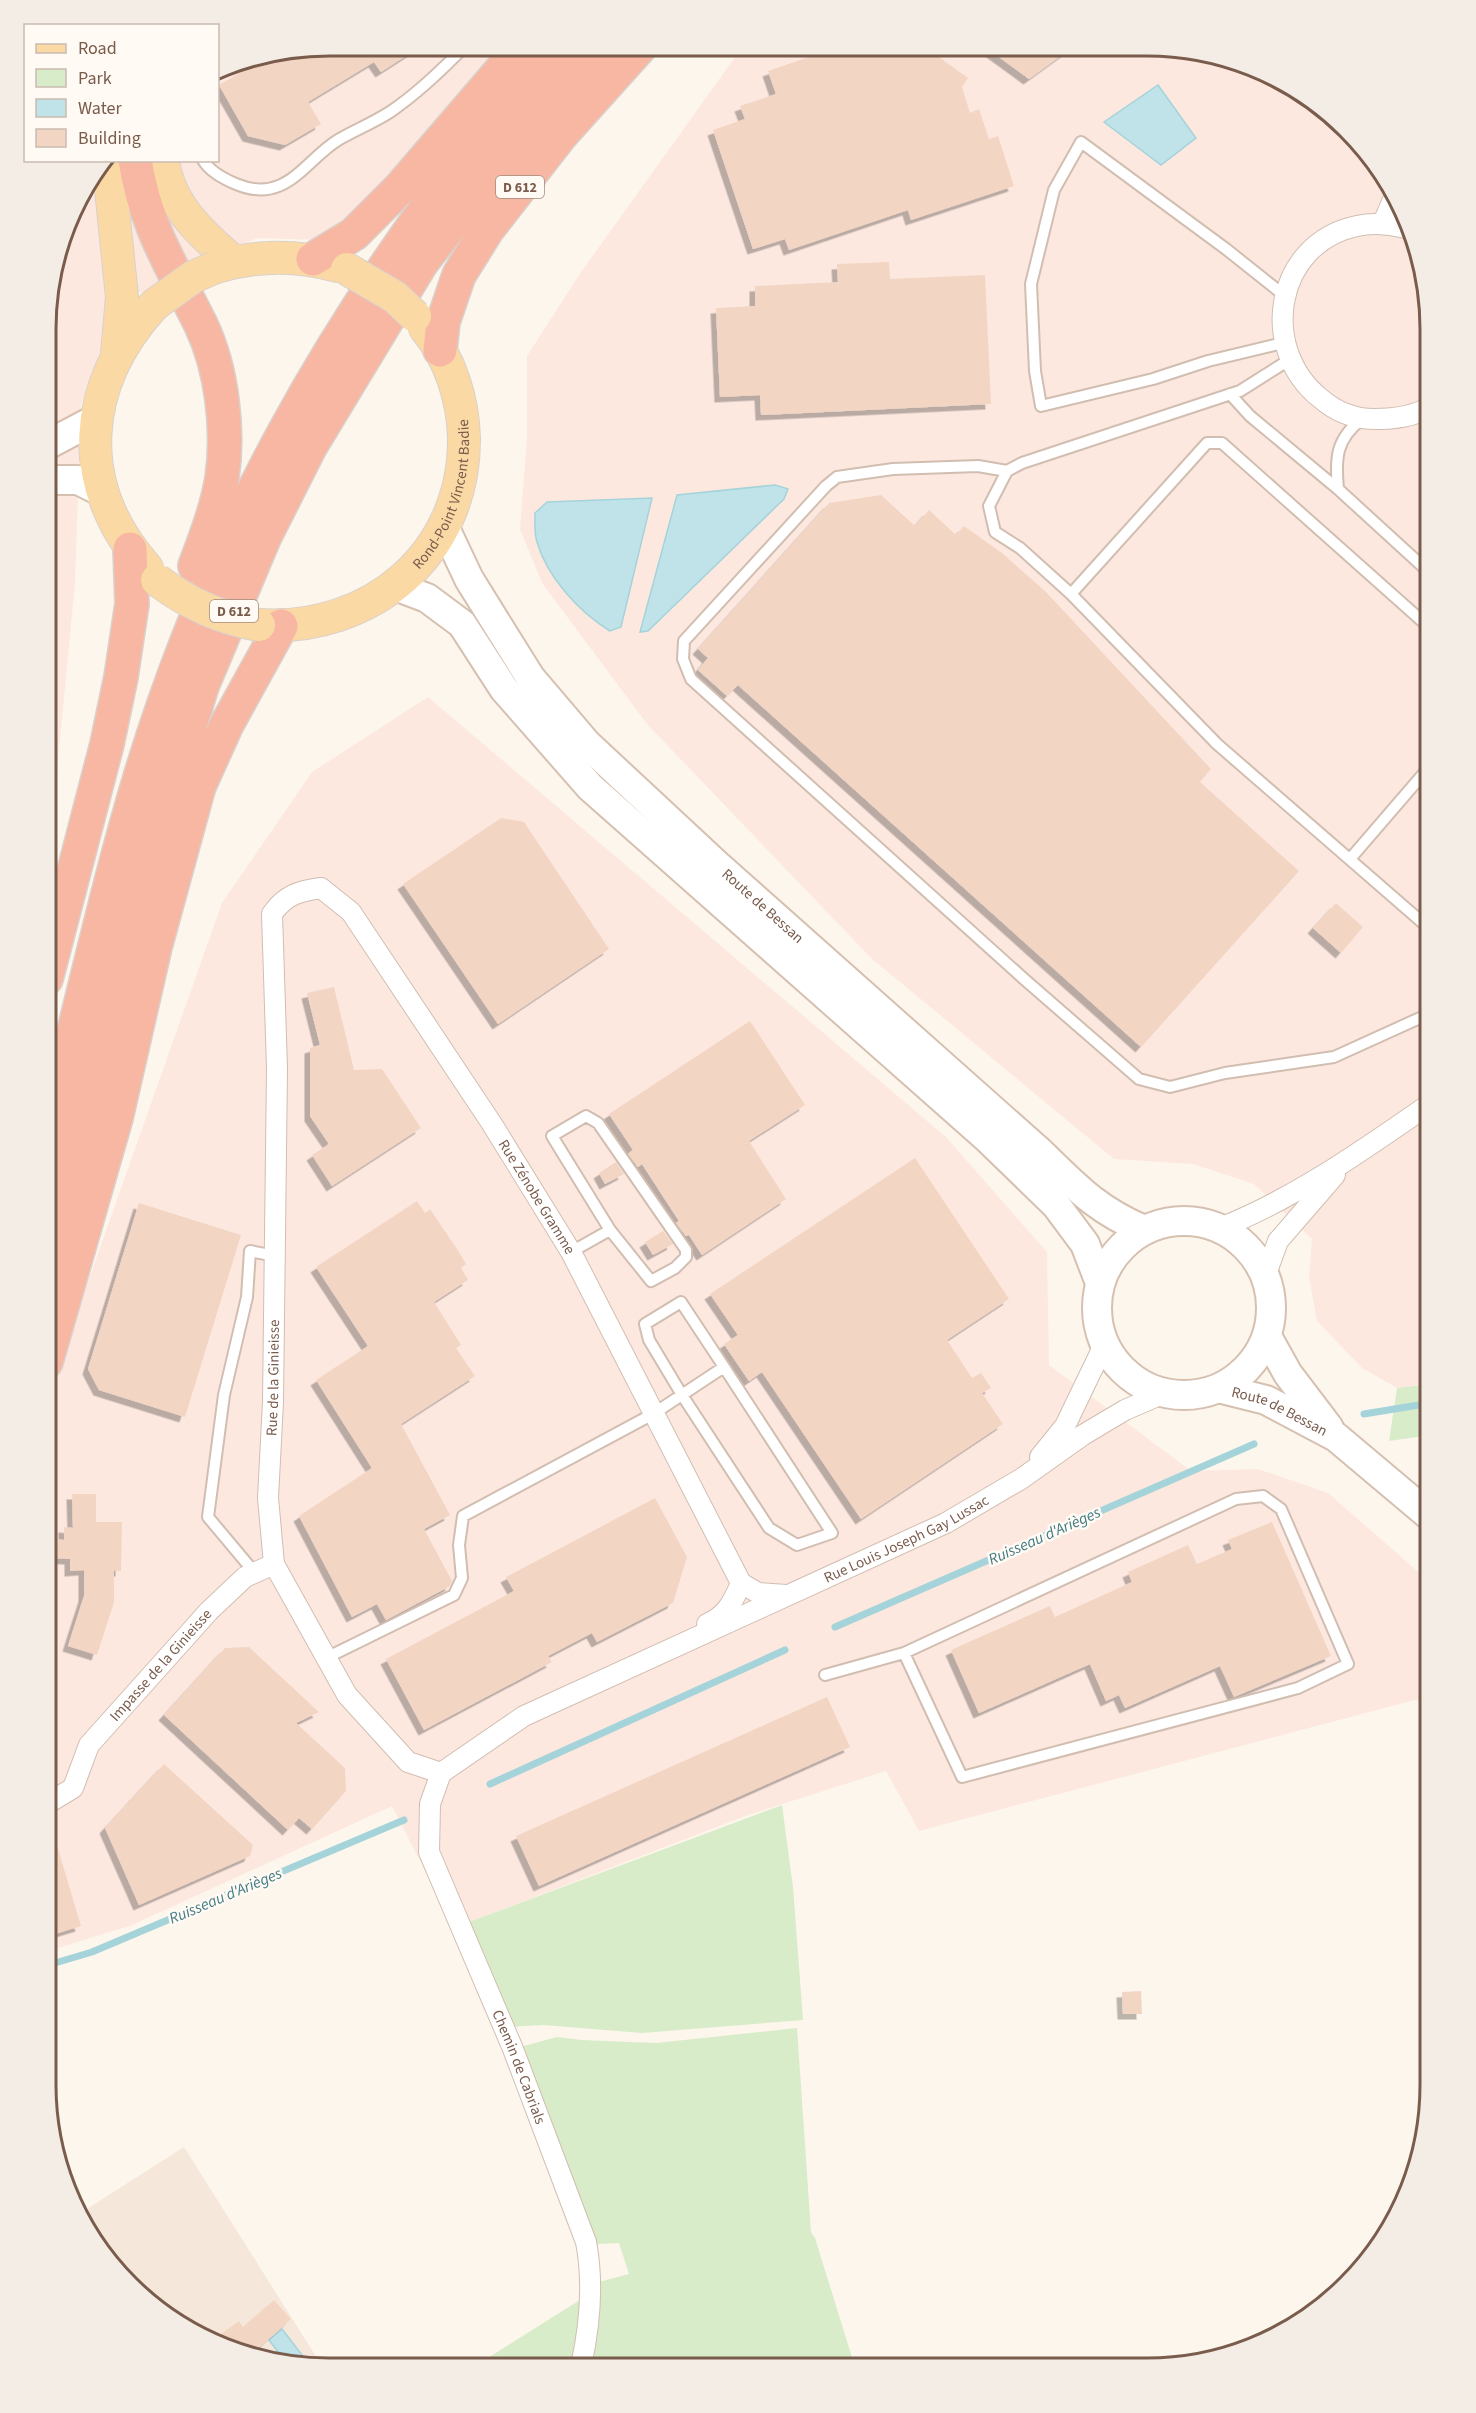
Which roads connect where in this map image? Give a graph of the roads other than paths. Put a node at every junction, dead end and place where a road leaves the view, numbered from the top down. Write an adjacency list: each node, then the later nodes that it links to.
1 (456, 56): 8 (lane)
2 (513, 56): 13 (highway)
3 (551, 56): 42 (highway, D 612)
4 (593, 56): 45 (highway, D 612)
5 (631, 56): 16 (highway, D 612)
6 (135, 162): 41 (highway)
7 (164, 162): 14 (main road)
8 (205, 162)
9 (109, 167): 18 (main road)
10 (1391, 205): 11 (street)
11 (1383, 223): 12 (street); 15 (street)
12 (1401, 227)
13 (313, 259): 14 (main road, Rond-Point Vincent Badie); 16 (main road, Rond-Point Vincent Badie, bridge)
14 (225, 264): 18 (main road, Rond-Point Vincent Badie, bridge)
15 (1285, 296): 17 (street); 17 (lane)
16 (440, 350): 28 (main road, Rond-Point Vincent Badie)
17 (1286, 351): 19 (lane); 22 (street)
18 (117, 354): 21 (main road, Rond-Point Vincent Badie)
19 (1230, 394): 24 (lane); 26 (lane)
20 (1420, 411): 22 (street)
21 (96, 419): 23 (street); 27 (main road, Rond-Point Vincent Badie)
22 (1362, 419): 26 (lane)
23 (56, 441)
24 (1007, 471): 32 (lane); 40 (lane)
25 (56, 480): 27 (street)
26 (1338, 489): 30 (lane)
27 (102, 492): 29 (main road, Rond-Point Vincent Badie)
28 (444, 526): 31 (main road, Rond-Point Vincent Badie); 48 (street, Route de Bessan)
29 (130, 549): 34 (main road, Rond-Point Vincent Badie, bridge); 39 (highway)
30 (1420, 564)
31 (395, 586): 34 (main road, Rond-Point Vincent Badie); 52 (street, Route de Bessan)
32 (1071, 594): 33 (lane); 36 (lane)
33 (1420, 619)
34 (270, 626): 53 (highway, D 612)
35 (1420, 778): 36 (lane)
36 (1350, 859): 38 (lane)
37 (272, 915): 49 (street, Rue Zénobe Gramme); 50 (street, Rue de la Ginieisse)
38 (1420, 920)
39 (56, 940)
40 (1420, 1018)
41 (56, 1098)
42 (56, 1105)
43 (1420, 1118): 44 (street)
44 (1349, 1159): 46 (street); 51 (street)
45 (56, 1222)
46 (1220, 1228): 48 (street); 51 (street)
47 (610, 1230): 47 (lane); 49 (lane)
48 (1144, 1230): 52 (street)
49 (571, 1252): 60 (street, Rue Zénobe Gramme)
50 (275, 1256): 64 (street, Rue de la Ginieisse); 65 (lane)
51 (1266, 1274): 54 (street)
52 (1100, 1283): 55 (street)
53 (56, 1327)
54 (1268, 1338): 57 (street); 61 (street, Route de Bessan)
55 (1104, 1345): 58 (street); 62 (street, Rue Louis Joseph Gay Lussac)
56 (724, 1367): 59 (lane); 59 (lane); 59 (lane)
57 (1222, 1389): 58 (street); 61 (street, Route de Bessan)
58 (1162, 1394): 62 (street, Rue Louis Joseph Gay Lussac)
59 (682, 1395): 60 (lane)
60 (653, 1414): 66 (street, Rue Zénobe Gramme); 69 (lane)
61 (1336, 1437): 63 (street, Route de Bessan)
62 (1021, 1479): 67 (street, Rue Louis Joseph Gay Lussac)
63 (1420, 1508)
64 (274, 1564): 65 (street, Impasse de la Ginieisse); 69 (street, Rue de la Ginieisse)
65 (255, 1573): 73 (street, Impasse de la Ginieisse)
66 (741, 1583): 67 (street); 71 (street, Rue Louis Joseph Gay Lussac)
67 (789, 1596): 71 (street, Rue Louis Joseph Gay Lussac)
68 (904, 1653): 68 (lane); 70 (lane)
69 (326, 1658): 72 (street, Rue de la Ginieisse)
70 (825, 1675)
71 (604, 1679): 72 (street, Rue Louis Joseph Gay Lussac)
72 (441, 1773): 74 (street, Chemin de Cabrials)
73 (56, 1798)
74 (583, 2358)

